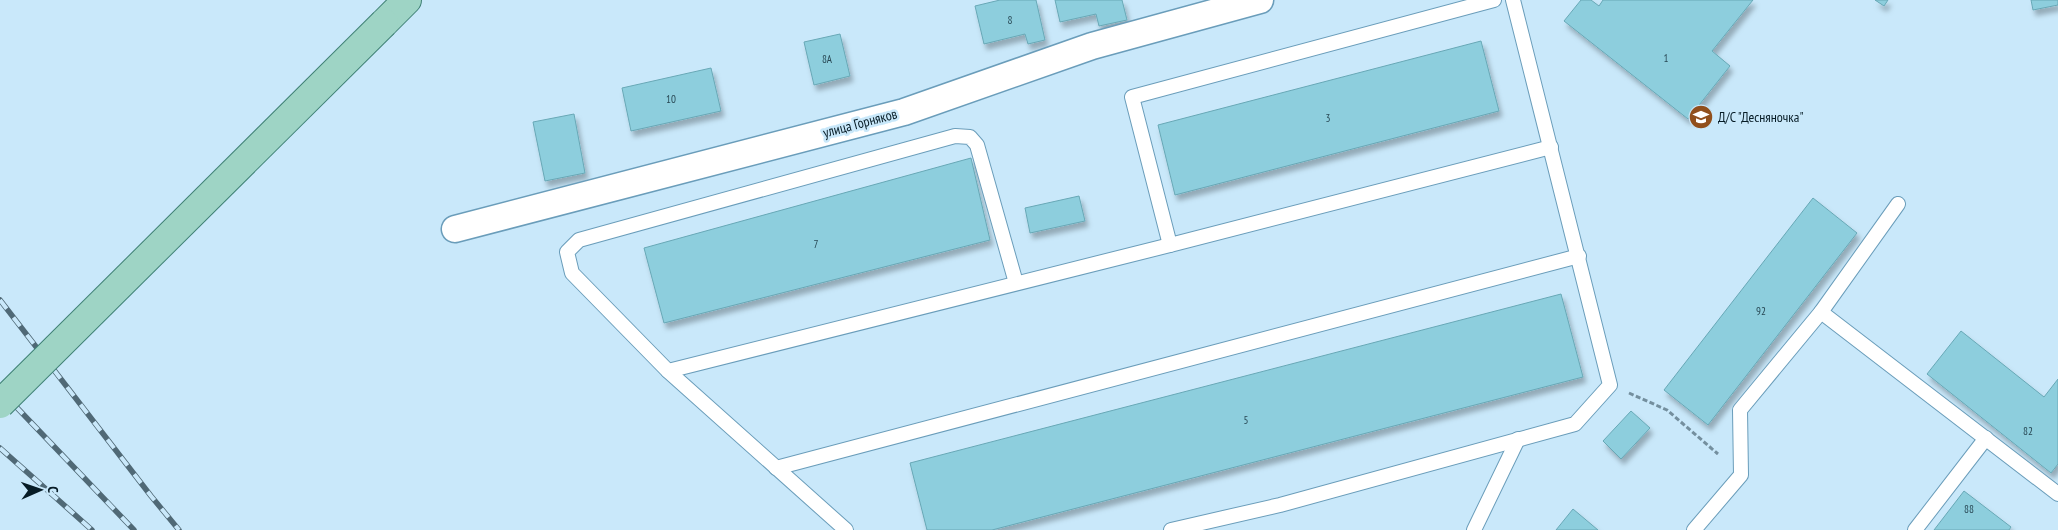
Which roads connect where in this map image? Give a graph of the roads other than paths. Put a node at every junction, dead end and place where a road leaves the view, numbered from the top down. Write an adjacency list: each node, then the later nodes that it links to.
1 (407, 0): 13 (main road, bridge)
2 (1260, 0): 7 (street, улица Горняков)
3 (1494, 0): 8 (lane)
4 (1513, 0): 5 (lane)
5 (1552, 147): 8 (lane); 9 (lane)
6 (1898, 204): 11 (lane)
7 (455, 228)
8 (1170, 245): 10 (lane)
9 (1579, 256): 15 (lane); 16 (lane)
10 (1016, 283): 12 (lane); 12 (lane)
11 (1821, 312): 14 (lane); 21 (lane)
12 (668, 371): 16 (lane)
13 (0, 404)
14 (1986, 438): 17 (lane); 22 (lane)
15 (1518, 439): 19 (lane); 20 (lane)
16 (776, 468): 18 (lane)
17 (2058, 494)
18 (846, 530)
19 (1172, 530)
20 (1474, 530)
21 (1694, 530)
22 (1914, 530)

